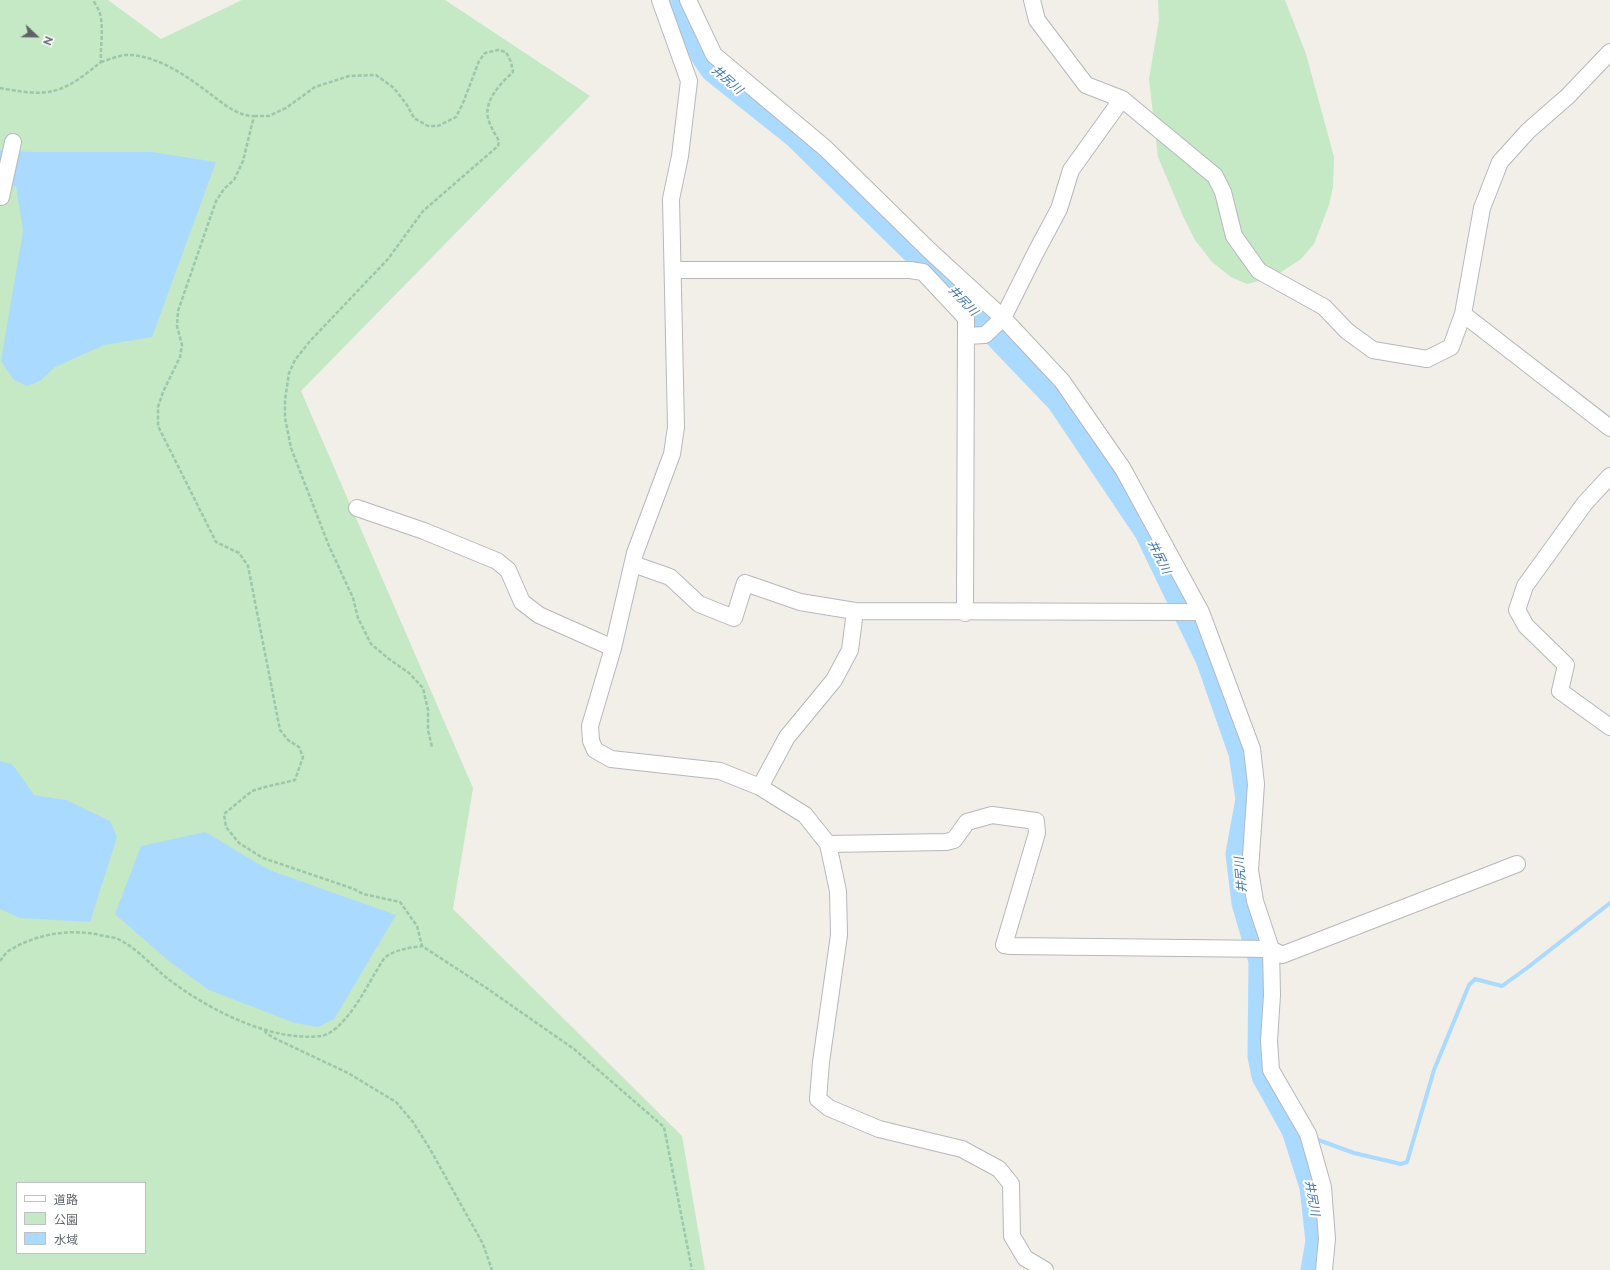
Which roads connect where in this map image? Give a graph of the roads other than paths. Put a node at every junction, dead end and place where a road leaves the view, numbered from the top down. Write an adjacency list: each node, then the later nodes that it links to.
1 (660, 0): 8 (street)
2 (688, 0): 10 (street)
3 (1032, 0): 5 (street)
4 (1610, 52): 9 (street)
5 (1122, 98): 9 (street); 10 (street)
6 (13, 142): 7 (street)
7 (1, 197)
8 (673, 270): 11 (street); 15 (street)
9 (1462, 314): 12 (street)
10 (1003, 318): 11 (street); 17 (street)
11 (967, 336): 18 (street)
12 (1610, 428)
13 (1610, 476): 20 (street)
14 (357, 508): 19 (street)
15 (633, 564): 16 (street); 19 (street)
16 (855, 611): 18 (street); 21 (street)
17 (1201, 612): 18 (street); 24 (street)
18 (965, 613)
19 (612, 648): 21 (street)
20 (1610, 727)
21 (760, 787): 22 (street)
22 (828, 844): 24 (street); 25 (street)
23 (1516, 864): 24 (street)
24 (1271, 950): 26 (street)
25 (1045, 1270)
26 (1324, 1270)

